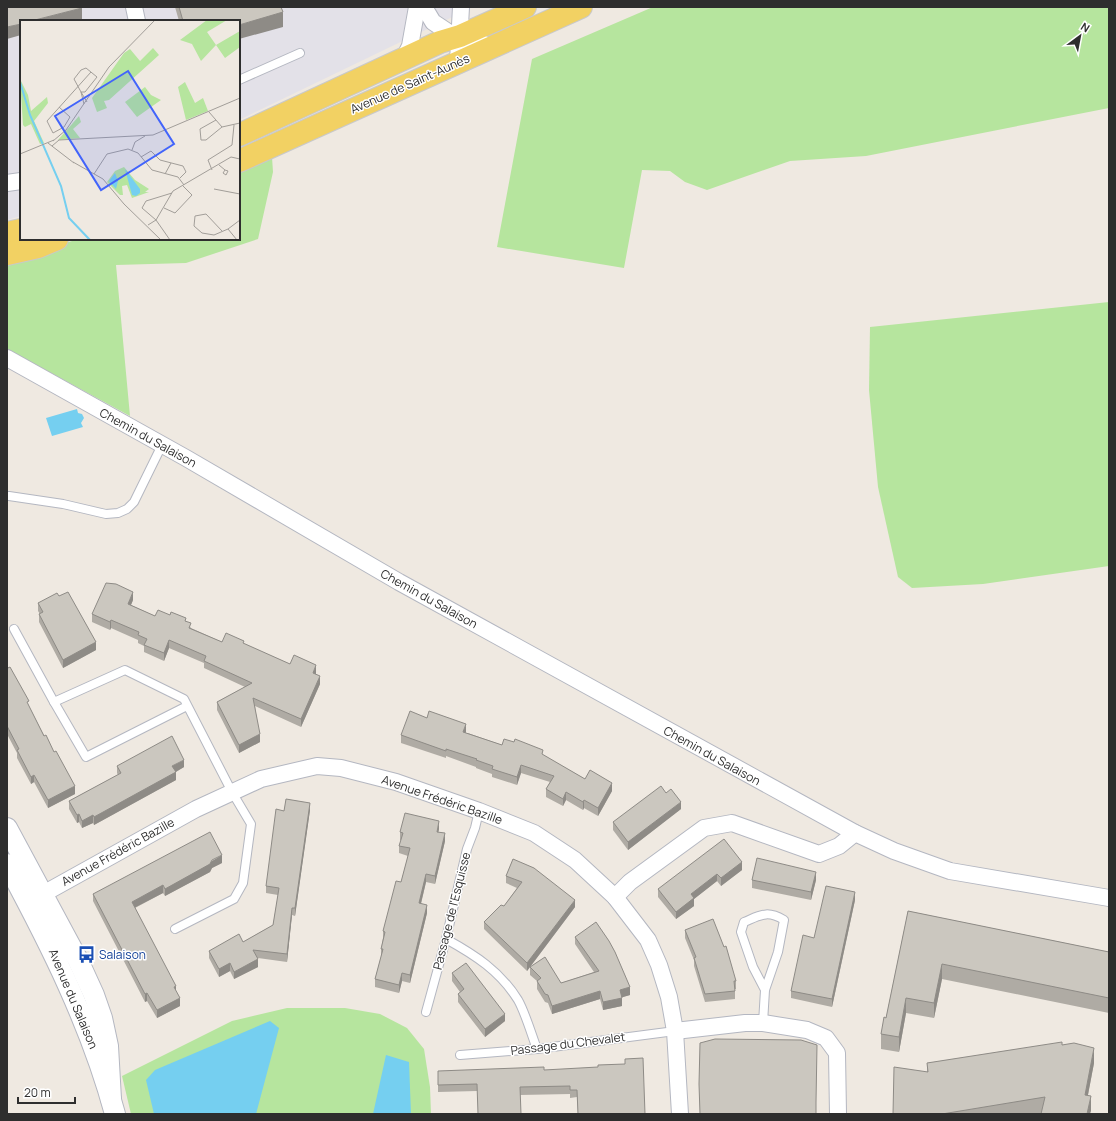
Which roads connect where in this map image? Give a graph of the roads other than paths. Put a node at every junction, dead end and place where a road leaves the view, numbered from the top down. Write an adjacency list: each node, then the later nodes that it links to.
1 (134, 7): 7 (street)
2 (416, 7): 11 (street)
3 (424, 7): 8 (street)
4 (461, 7): 8 (street)
5 (525, 7): 8 (main road, Avenue de Saint-Aunès)
6 (581, 7): 9 (main road, Avenue de Saint-Aunès)
7 (137, 20)
8 (460, 36): 9 (street); 11 (main road, Avenue de Saint-Aunès); 12 (street)
9 (493, 47): 12 (main road, Avenue de Saint-Aunès)
10 (300, 53): 13 (lane)
11 (403, 60): 14 (main road, Avenue de Saint-Aunès)
12 (458, 62): 15 (main road, Avenue de Saint-Aunès)
13 (240, 80)
14 (240, 135)
15 (240, 161)
16 (20, 181): 17 (street)
17 (7, 183)
18 (20, 230): 19 (main road)
19 (7, 233)
20 (54, 240): 21 (main road)
21 (7, 254)
22 (7, 358): 23 (street, Chemin du Salaison)
23 (162, 445): 24 (lane); 31 (street, Chemin du Salaison)
24 (9, 496)
25 (14, 629): 26 (lane)
26 (54, 702): 27 (lane); 27 (lane)
27 (187, 706): 28 (lane)
28 (232, 792): 29 (street, Avenue Frédéric Bazille); 34 (street, Avenue Frédéric Bazille); 36 (lane)
29 (479, 811): 33 (street, Avenue Frédéric Bazille); 37 (lane, Passage de l'Esquisse)
30 (7, 828): 34 (street, Avenue du Salaison)
31 (854, 834): 33 (street); 35 (street, Chemin du Salaison)
32 (7, 864): 34 (street, Avenue du Salaison)
33 (615, 897): 41 (street, Avenue Frédéric Bazille)
34 (35, 898): 44 (street, Avenue du Salaison)
35 (1109, 898)
36 (175, 929)
37 (446, 939): 39 (lane, Passage de l'Esquisse); 42 (lane)
38 (765, 990): 38 (lane); 40 (lane)
39 (426, 1012)
40 (763, 1023): 41 (street); 46 (street)
41 (675, 1031): 42 (lane, Passage du Chevalet); 45 (street, Avenue Frédéric Bazille)
42 (537, 1049): 43 (lane, Passage du Chevalet)
43 (460, 1055)
44 (113, 1107)
45 (680, 1114)
46 (838, 1114)

